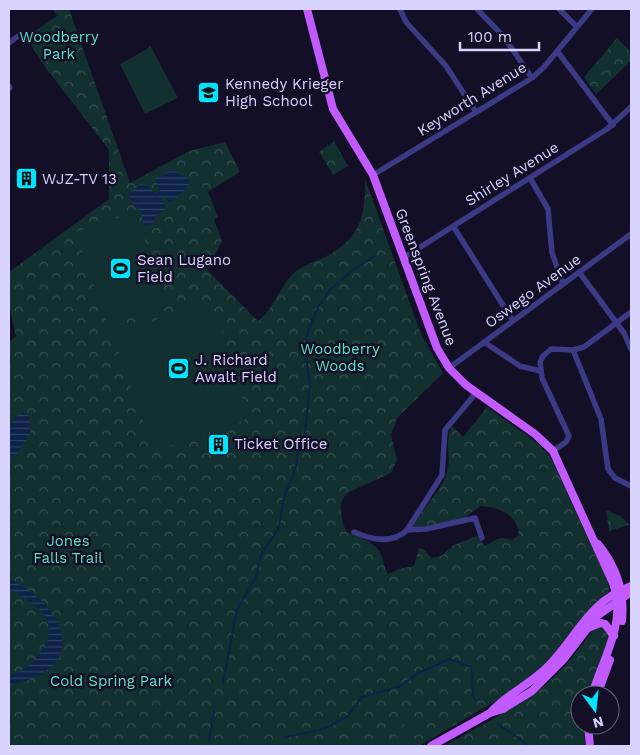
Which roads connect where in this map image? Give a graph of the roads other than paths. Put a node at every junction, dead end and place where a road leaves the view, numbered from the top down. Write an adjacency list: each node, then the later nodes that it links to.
1 (308, 9): 14 (main road, Greenspring Avenue)
2 (400, 9): 12 (street)
3 (477, 9): 10 (street)
4 (559, 9): 6 (street)
5 (592, 9): 6 (street, Keyworth Avenue)
6 (577, 27): 9 (street, Keyworth Avenue)
7 (22, 34): 8 (street)
8 (9, 43)
9 (558, 50): 10 (street, Keyworth Avenue); 13 (street)
10 (532, 78): 12 (street, Keyworth Avenue)
11 (631, 107): 13 (street, Shirley Avenue)
12 (476, 112): 14 (street, Keyworth Avenue)
13 (612, 125): 15 (street, Shirley Avenue)
14 (373, 175): 18 (main road, Greenspring Avenue)
15 (530, 178): 16 (street, Shirley Avenue); 20 (street)
16 (454, 226): 18 (street, Shirley Avenue); 22 (street)
17 (631, 234): 19 (street, Oswego Avenue)
18 (402, 258): 27 (main road, Greenspring Avenue)
19 (579, 272): 20 (street, Oswego Avenue); 23 (street)
20 (563, 284): 22 (street, Oswego Avenue)
21 (631, 312): 23 (street)
22 (513, 321): 24 (street, Oswego Avenue)
23 (617, 323): 25 (street); 26 (street)
24 (484, 342): 27 (street, Oswego Avenue); 28 (street)
25 (631, 349)
26 (573, 350): 28 (street); 31 (street)
27 (450, 368): 29 (main road, Greenspring Avenue)
28 (540, 371): 30 (street)
29 (476, 393): 30 (main road, Greenspring Avenue); 32 (street)
30 (553, 451): 37 (main road, Greenspring Avenue)
31 (631, 486)
32 (407, 530): 33 (street); 34 (street)
33 (354, 532)
34 (482, 538)
35 (631, 586): 37 (main road)
36 (631, 592): 37 (main road)
37 (620, 595): 38 (main road); 39 (main road, Greenspring Avenue); 41 (main road, Greenspring Avenue); 42 (main road)
38 (583, 632): 39 (main road); 42 (main road)
39 (614, 636): 40 (main road, Greenspring Avenue)
40 (596, 685)
41 (602, 685)
42 (490, 713): 43 (main road)
43 (431, 746)

